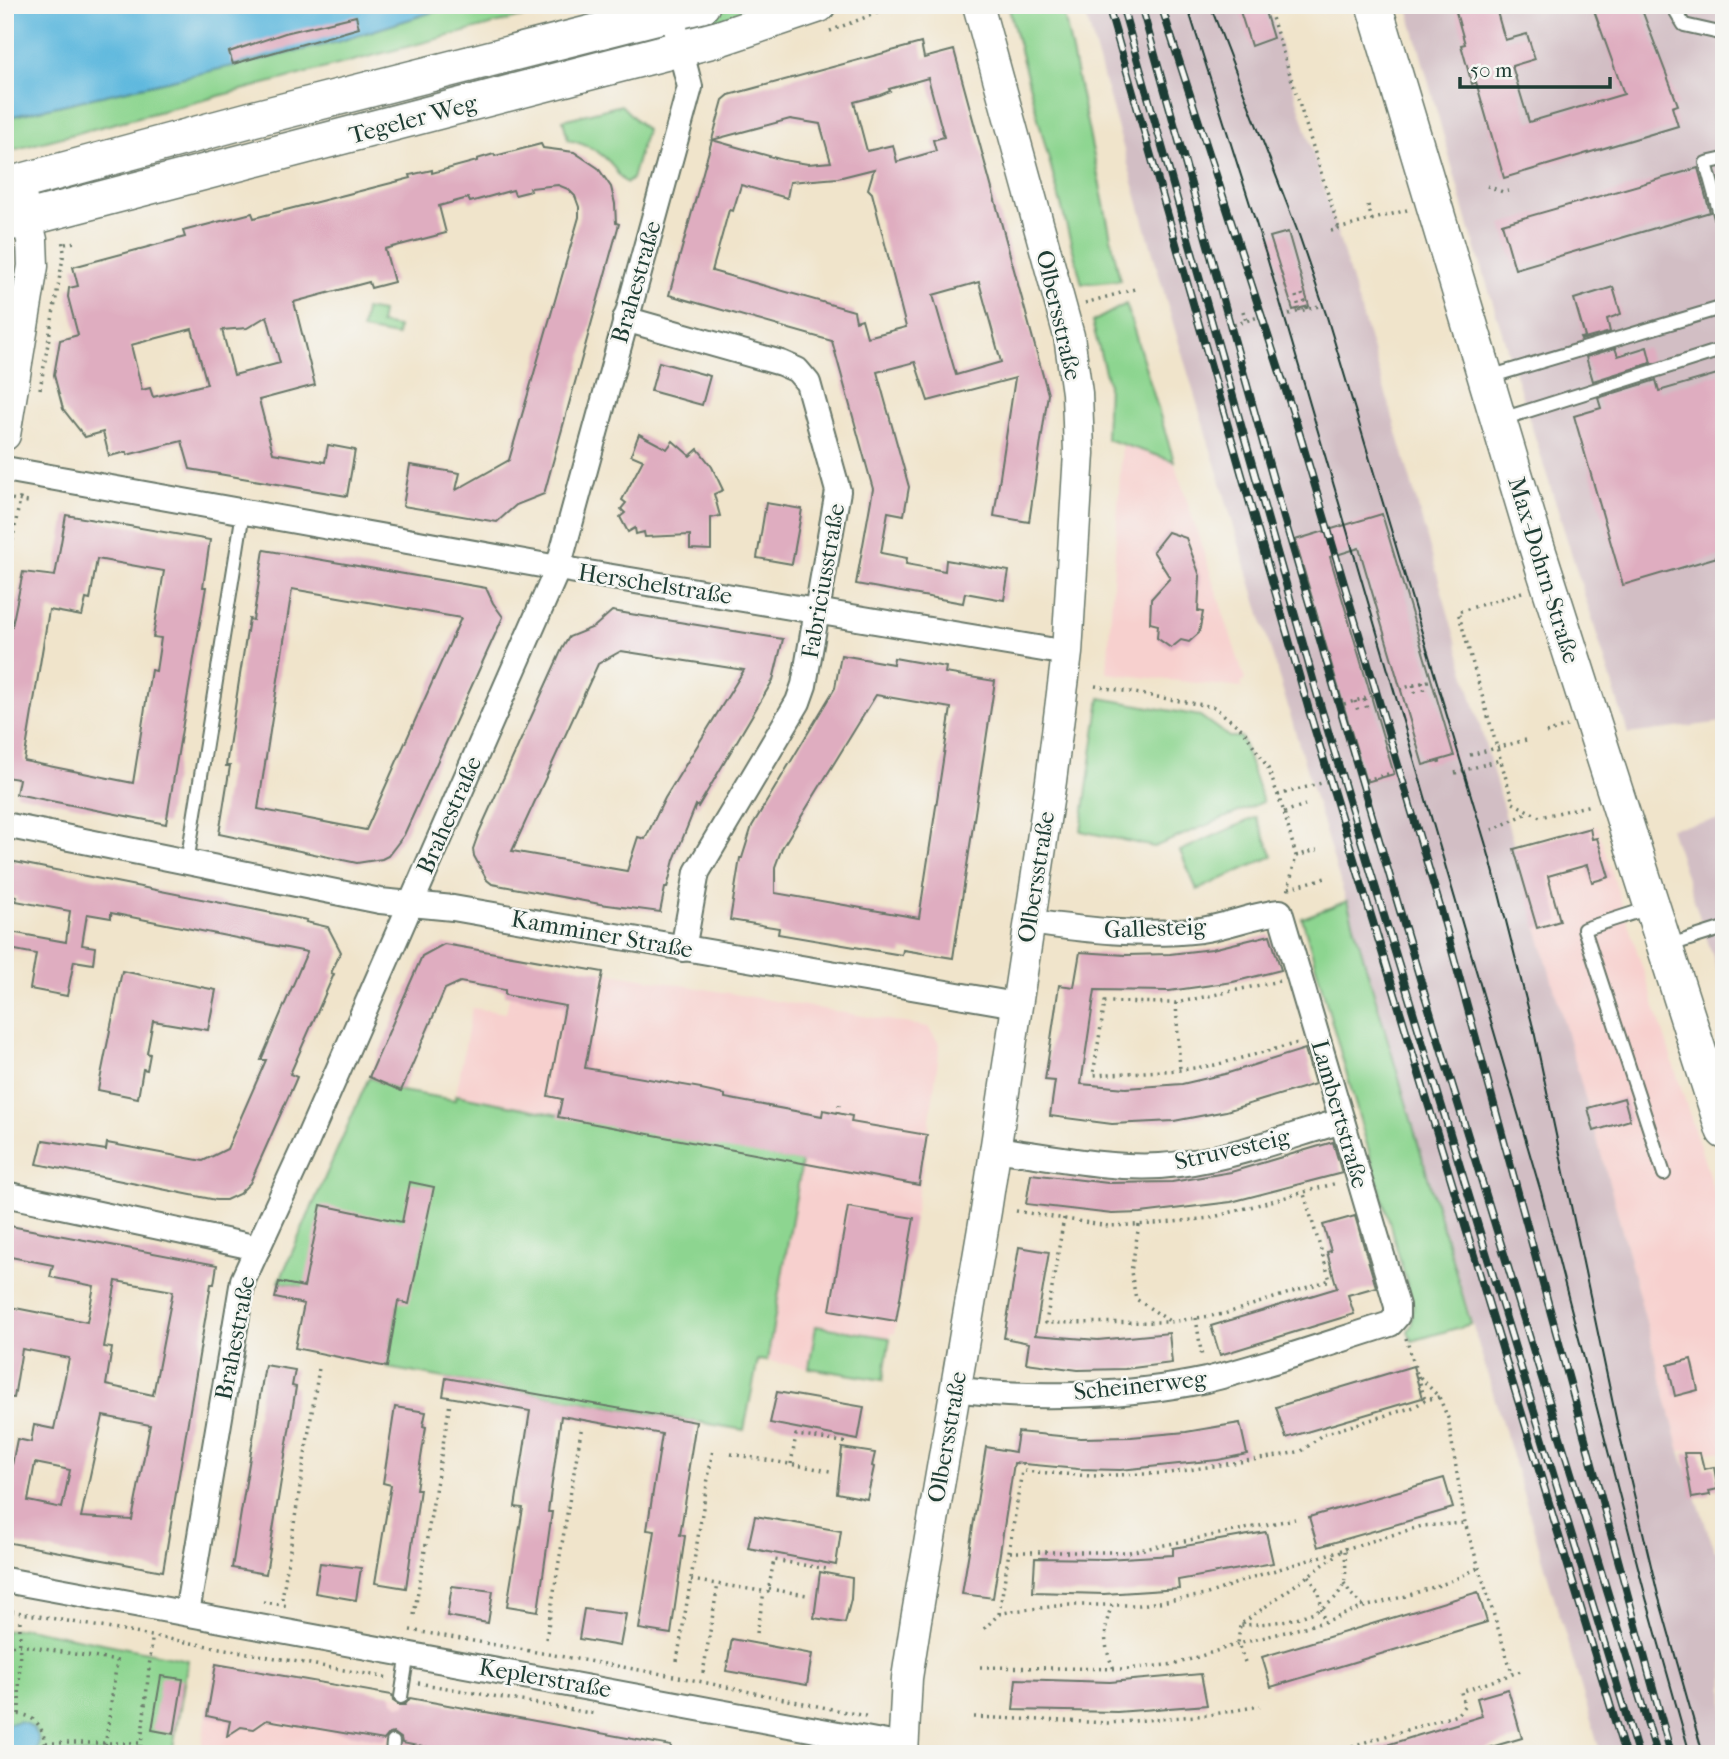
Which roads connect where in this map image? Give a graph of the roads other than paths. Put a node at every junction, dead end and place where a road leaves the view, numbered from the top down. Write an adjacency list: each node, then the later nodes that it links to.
1 (818, 5): 7 (main road, Tegeler Weg)
2 (978, 5): 22 (street, Olbersstraße)
3 (1374, 5): 15 (main road, Max-Dohrn-Straße)
4 (1672, 5): 6 (lane)
5 (686, 9): 7 (street, Brahestraße); 9 (main road, Tegeler Weg)
6 (1724, 34)
7 (681, 48): 10 (main road, Tegeler Weg); 13 (street, Brahestraße)
8 (1724, 159): 11 (lane)
9 (11, 184): 10 (street)
10 (16, 221): 17 (street)
11 (1723, 222)
12 (1724, 307): 15 (lane)
13 (625, 319): 20 (street, Brahestraße); 21 (street, Fabriciusstraße)
14 (1724, 349): 16 (lane)
15 (1486, 378): 16 (main road, Max-Dohrn-Straße)
16 (1498, 420): 26 (main road, Max-Dohrn-Straße)
17 (5, 435)
18 (5, 469): 19 (street, Herschelstraße)
19 (243, 512): 20 (street, Herschelstraße); 24 (lane)
20 (558, 568): 21 (street, Herschelstraße); 25 (street, Brahestraße)
21 (818, 611): 22 (street, Herschelstraße); 31 (street, Fabriciusstraße)
22 (1067, 653): 28 (street, Olbersstraße)
23 (5, 825): 24 (street, Kamminer Straße)
24 (187, 863): 25 (street, Kamminer Straße)
25 (410, 904): 31 (street, Kamminer Straße); 38 (street, Brahestraße)
26 (1652, 907): 30 (main road, Max-Dohrn-Straße); 36 (lane)
27 (1280, 912): 28 (street, Gallesteig); 33 (street, Lambertstraße)
28 (1029, 922): 32 (street, Olbersstraße)
29 (1722, 933): 30 (lane)
30 (1665, 947): 34 (main road, Max-Dohrn-Straße)
31 (683, 948): 32 (street, Kamminer Straße)
32 (1016, 1005): 35 (street, Olbersstraße)
33 (1342, 1121): 35 (street, Struvesteig); 39 (street, Lambertstraße)
34 (1724, 1131)
35 (995, 1149): 40 (street, Olbersstraße)
36 (1664, 1174)
37 (5, 1194): 38 (street)
38 (258, 1248): 42 (street, Brahestraße)
39 (1401, 1326): 40 (street, Scheinerweg)
40 (955, 1389): 45 (street, Olbersstraße)
41 (5, 1580): 42 (street, Keplerstraße)
42 (187, 1613): 43 (street, Keplerstraße)
43 (408, 1653): 44 (lane); 45 (street, Keplerstraße)
44 (401, 1697)
45 (903, 1750)

